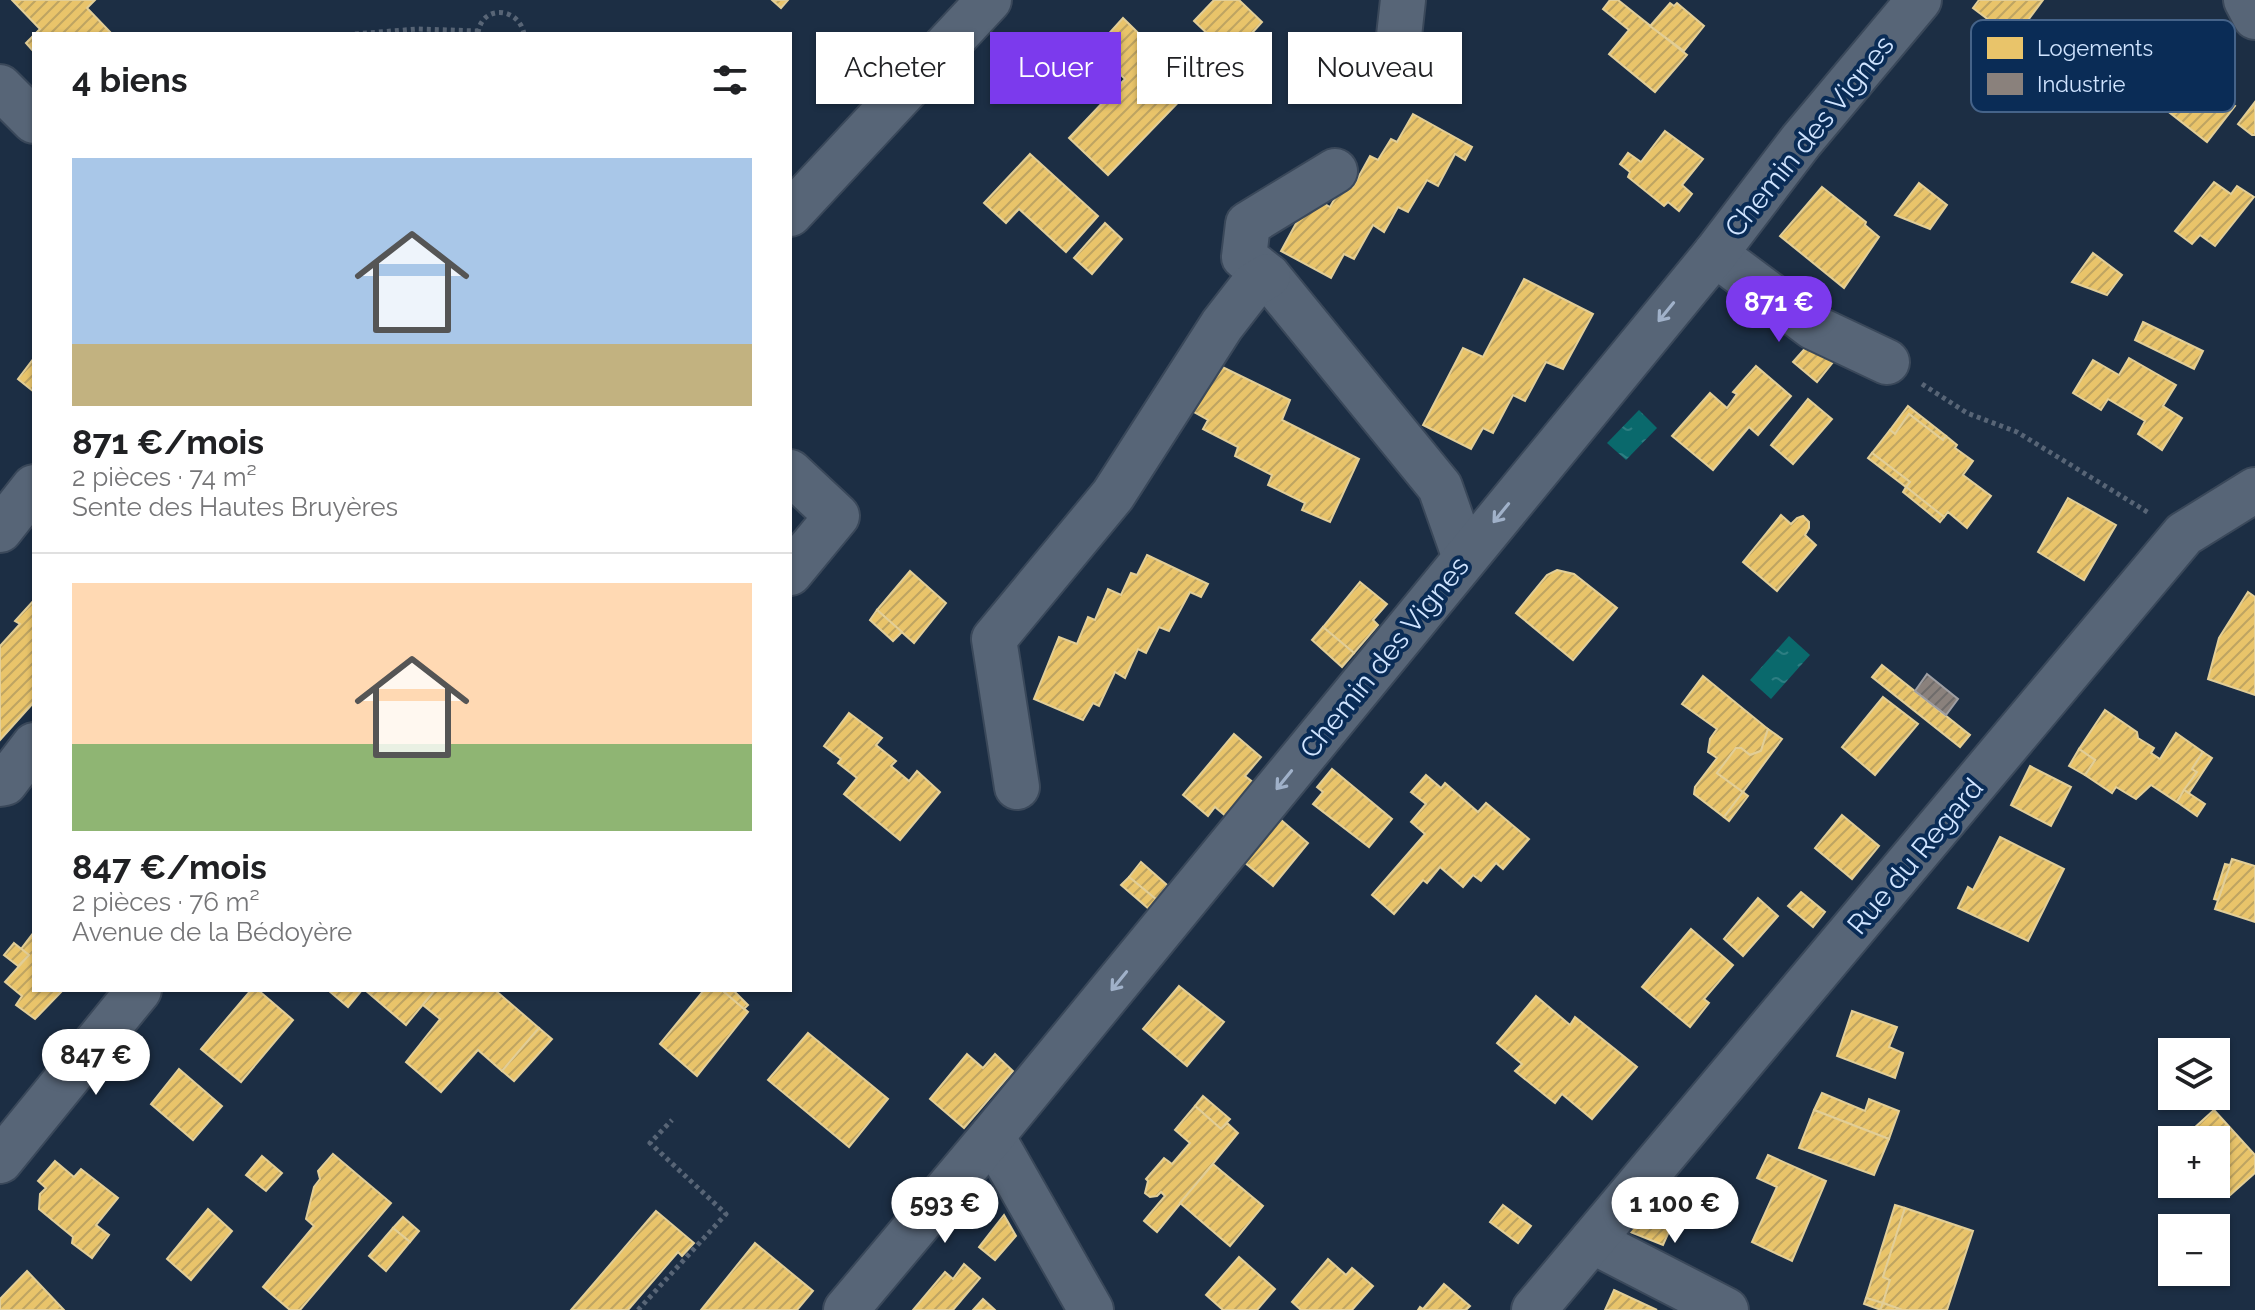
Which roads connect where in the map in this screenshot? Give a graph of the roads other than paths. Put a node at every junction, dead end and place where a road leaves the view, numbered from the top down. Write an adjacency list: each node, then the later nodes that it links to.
1 (989, 0): 10 (street)
2 (1403, 0): 6 (street)
3 (1919, 0): 11 (street, Chemin des Vignes)
4 (2246, 0): 5 (street)
5 (2255, 17)
6 (1399, 32)
7 (0, 87): 8 (street)
8 (32, 119)
9 (1335, 171): 12 (street)
10 (792, 212)
11 (1715, 254): 13 (street); 18 (street, Chemin des Vignes, one-way to 18)
12 (1268, 276): 18 (street); 22 (street)
13 (1887, 362)
14 (792, 474): 19 (street)
15 (32, 490): 17 (street)
16 (2255, 490): 26 (street, Rue du Regard)
17 (0, 530)
18 (1465, 558): 24 (street, Chemin des Vignes, one-way to 24)
19 (792, 571)
20 (32, 748): 21 (street)
21 (0, 784)
22 (1017, 787)
23 (137, 992): 25 (street)
24 (992, 1136): 27 (street, Chemin des Vignes); 28 (street)
25 (0, 1161)
26 (1592, 1241): 29 (street, Rue du Regard); 30 (street)
27 (846, 1310)
28 (1091, 1310)
29 (1534, 1310)
30 (1726, 1310)

